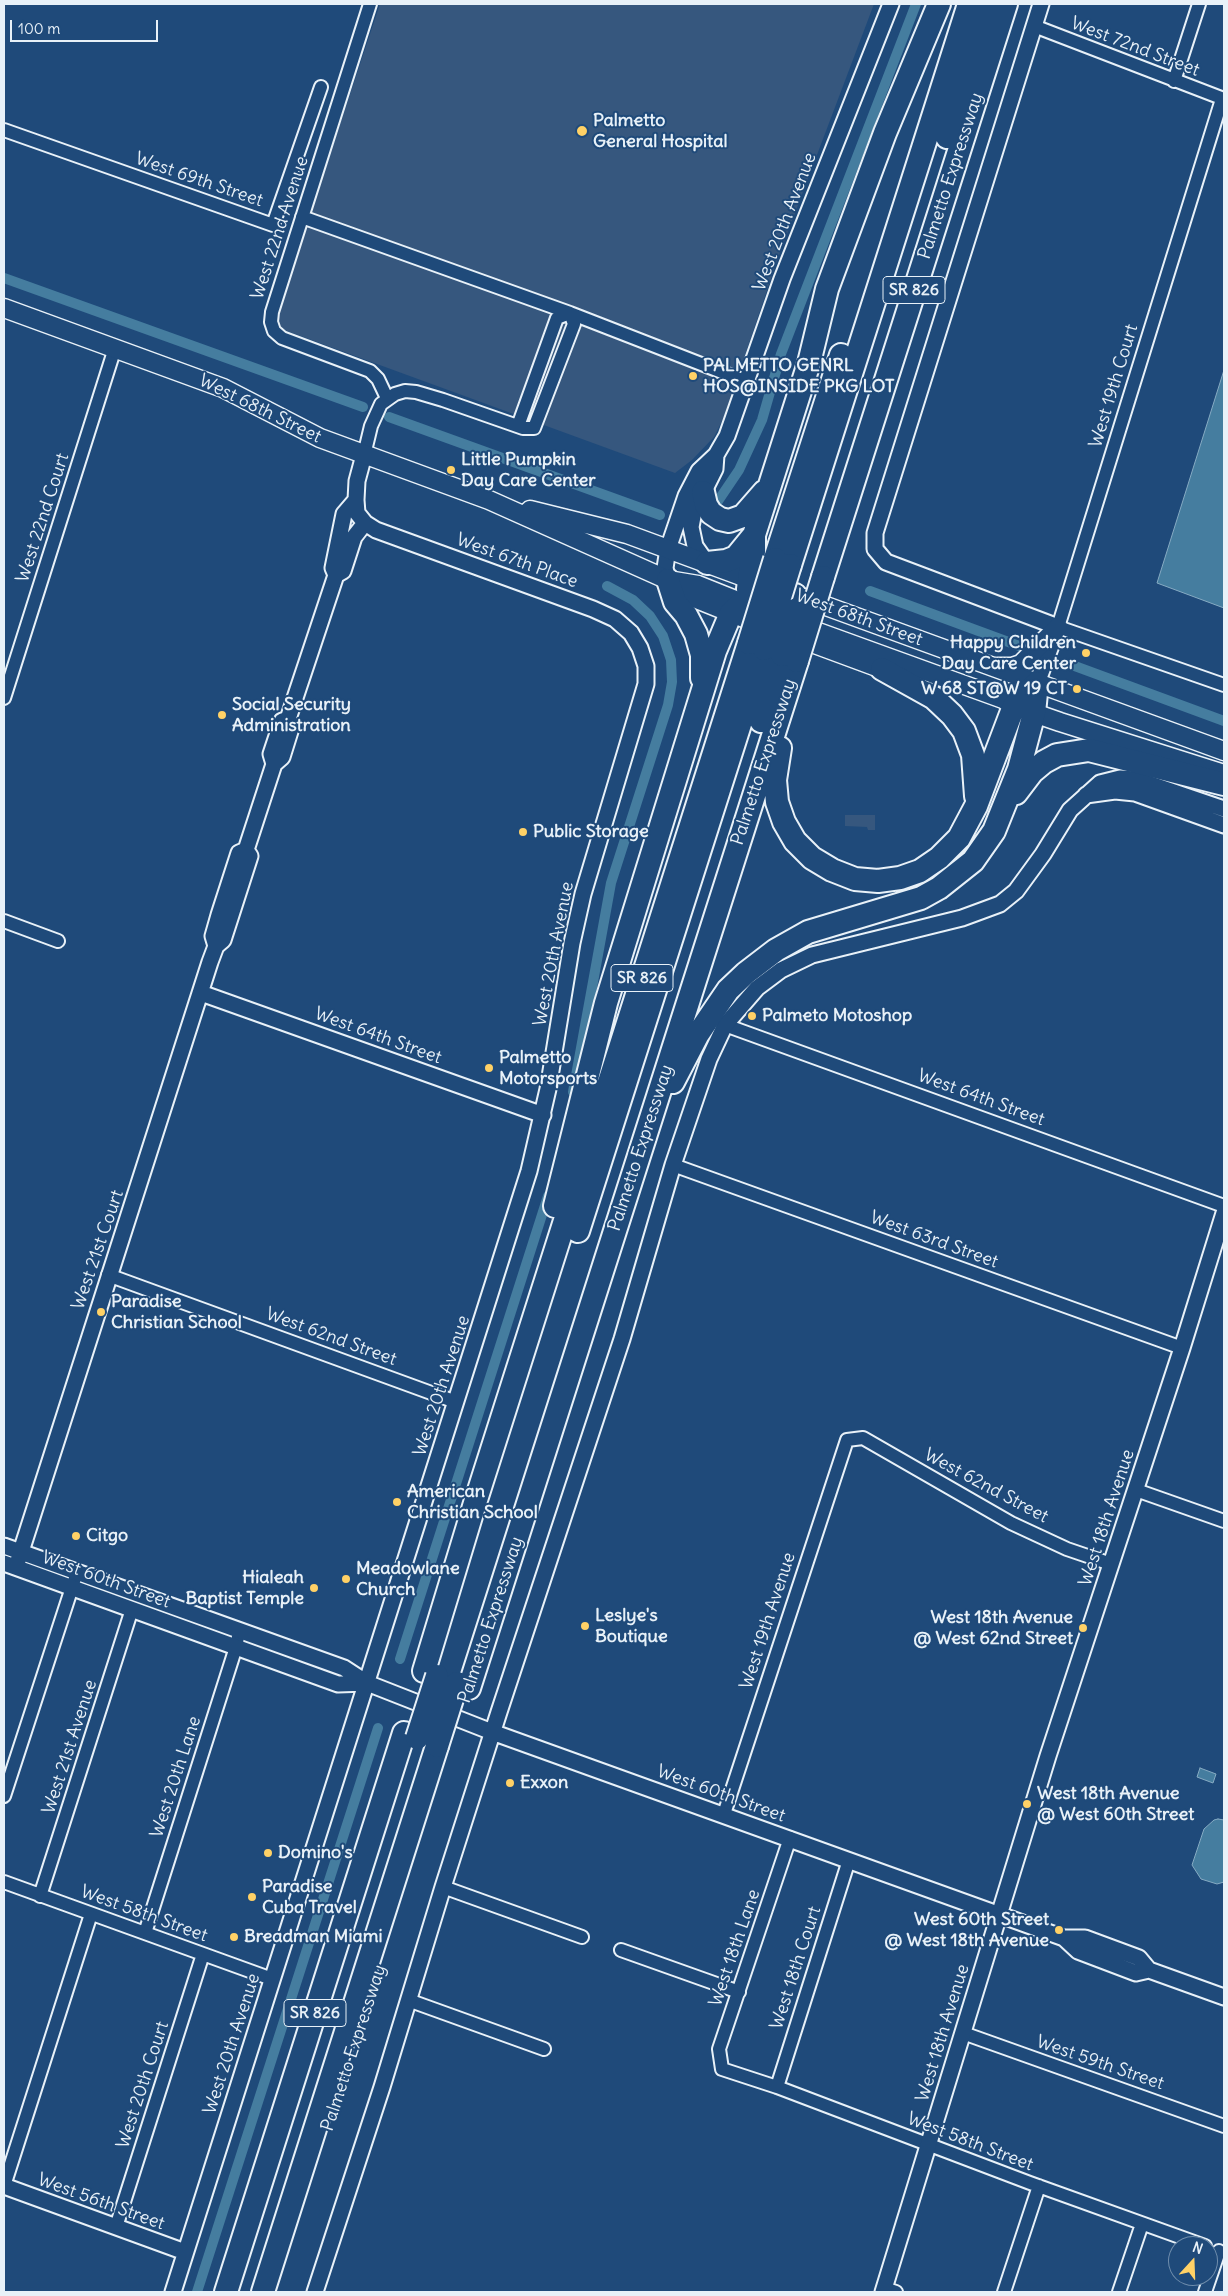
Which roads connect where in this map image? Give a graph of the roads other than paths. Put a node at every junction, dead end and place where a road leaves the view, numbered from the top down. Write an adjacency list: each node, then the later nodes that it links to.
1 (370, 4): 15 (street, West 22nd Avenue)
2 (891, 4): 19 (street, West 20th Avenue)
3 (939, 4): 24 (highway)
4 (952, 4): 32 (highway, Palmetto Expressway / SR 826)
5 (969, 4): 32 (highway)
6 (989, 4): 32 (highway)
7 (1006, 4): 32 (highway, Palmetto Expressway / SR 826)
8 (1041, 4): 10 (street)
9 (1199, 4): 11 (street)
10 (1034, 26): 11 (street, West 72nd Street); 37 (street)
11 (1174, 81): 13 (street, West 72nd Street)
12 (321, 87): 14 (street, West 69th Street)
13 (1223, 99): 37 (street, West 19th Court)
14 (4, 130)
15 (302, 217): 17 (street); 20 (street, West 22nd Avenue)
16 (4, 308): 18 (main road, West 68th Street)
17 (570, 313): 19 (street); 21 (street); 21 (street)
18 (115, 348): 22 (main road, West 68th Street); 45 (street, West 22nd Court)
19 (745, 381): 23 (street, West 20th Avenue)
20 (387, 398): 21 (street); 22 (street)
21 (518, 426)
22 (364, 454): 26 (street, West 21st Court); 27 (main road, West 68th Street)
23 (716, 454): 25 (street, West 20th Avenue); 30 (street, West 20th Avenue)
24 (771, 483): 25 (highway); 29 (highway)
25 (703, 492): 31 (street, West 20th Avenue)
26 (356, 500): 28 (street, West 21st Court); 33 (street, West 21st Court)
27 (488, 500): 30 (main road, West 68th Street); 34 (main road, West 68th Street)
28 (365, 523): 33 (street, West 21st Court); 39 (street, West 67th Place)
29 (754, 534): 31 (highway); 36 (highway)
30 (668, 549): 31 (main road, West 68th Street); 34 (street, West 20th Avenue)
31 (707, 563): 36 (main road, West 68th Street)
32 (799, 568): 38 (highway, Palmetto Expressway / SR 826, bridge); 38 (highway, Palmetto Expressway / SR 826, bridge)
33 (336, 575): 57 (street, West 21st Court)
34 (668, 580): 36 (main road, West 68th Street); 44 (highway)
35 (795, 596): 36 (highway); 40 (main road, West 68th Street)
36 (746, 601): 41 (main road, West 68th Street); 44 (highway); 46 (main road, West 68th Street)
37 (1058, 627): 40 (main road); 42 (street, West 19th Court); 43 (street)
38 (773, 652): 51 (highway); 60 (highway, Palmetto Expressway / SR 826); 65 (highway, Palmetto Expressway / SR 826); 80 (highway)
39 (642, 653): 59 (street, West 20th Avenue)
40 (995, 667): 42 (main road, West 68th Street)
41 (882, 669): 46 (main road, West 68th Street); 51 (highway)
42 (1037, 683): 46 (highway); 47 (main road, West 68th Street)
43 (1224, 685)
44 (702, 691): 65 (highway)
45 (4, 698)
46 (1024, 709): 48 (main road, West 68th Street); 51 (highway); 53 (highway)
47 (1224, 751)
48 (1224, 774)
49 (1224, 784): 53 (highway)
50 (1086, 796): 52 (street); 54 (street); 58 (street)
51 (976, 806)
52 (1224, 809)
53 (1002, 812): 60 (highway)
54 (1224, 825)
55 (4, 921): 56 (street)
56 (58, 941)
57 (201, 993): 59 (street, West 64th Street); 64 (street, West 21st Court)
58 (725, 1025): 61 (street); 62 (street, West 64th Street)
59 (543, 1115): 67 (street, West 20th Avenue)
60 (645, 1134): 80 (highway, Palmetto Expressway / SR 826)
61 (673, 1165): 66 (street, West 63rd Street); 82 (street)
62 (1224, 1206)
63 (1224, 1213): 66 (street, West 18th Avenue)
64 (108, 1275): 67 (street, West 62nd Street); 72 (street, West 21st Court)
65 (536, 1312): 80 (highway, Palmetto Expressway / SR 826)
66 (1182, 1348): 69 (street, West 18th Avenue)
67 (456, 1402): 81 (street, West 20th Avenue)
68 (847, 1440): 73 (street, West 62nd Street); 85 (street, West 19th Avenue)
69 (1136, 1490): 70 (street); 73 (street, West 18th Avenue)
70 (1224, 1521)
71 (4, 1546): 72 (street, West 60th Street)
72 (20, 1551): 74 (street, West 21st Court); 75 (street, West 60th Street)
73 (1111, 1564): 92 (street, West 18th Avenue)
74 (10, 1565): 76 (street, West 60th Street)
75 (77, 1572): 76 (street); 78 (street, West 60th Street)
76 (70, 1587): 77 (street, West 60th Street); 84 (street)
77 (132, 1609): 79 (street, West 60th Street); 90 (street, West 21st Avenue)
78 (239, 1630): 79 (street, West 20th Lane); 81 (street, West 60th Street)
79 (236, 1647): 81 (street, West 60th Street); 93 (street, West 20th Lane)
80 (447, 1679): 83 (highway, Palmetto Expressway / SR 826); 83 (highway, Palmetto Expressway / SR 826)
81 (367, 1683): 82 (street, West 60th Street); 97 (street, West 20th Avenue)
82 (492, 1732): 85 (street, West 60th Street); 89 (street)
83 (427, 1742): 115 (highway, Palmetto Expressway / SR 826); 116 (highway); 117 (highway); 118 (highway, Palmetto Expressway / SR 826)
84 (4, 1796)
85 (724, 1814): 86 (street, West 60th Street)
86 (790, 1838): 87 (street, West 60th Street); 98 (street, West 18th Lane)
87 (849, 1860): 92 (street, West 60th Street); 104 (street, West 18th Court)
88 (4, 1882): 90 (street, West 58th Street)
89 (443, 1887): 94 (street); 100 (street)
90 (40, 1896): 91 (street, West 58th Street)
91 (91, 1914): 93 (street, West 58th Street); 107 (street)
92 (999, 1914): 99 (street, West 60th Street); 101 (street, West 18th Avenue)
93 (145, 1933): 96 (street, West 58th Street)
94 (582, 1937)
95 (621, 1950): 98 (street)
96 (203, 1954): 97 (street, West 58th Street); 110 (street, West 20th Court)
97 (272, 1979): 112 (street, West 20th Avenue)
98 (739, 1992): 103 (street, West 18th Lane)
99 (1224, 1997)
100 (408, 2000): 102 (street); 119 (street)
101 (963, 2033): 105 (street, West 59th Street); 106 (street, West 18th Avenue)
102 (544, 2049)
103 (722, 2069): 104 (street, West 58th Street)
104 (776, 2087): 106 (street, West 58th Street)
105 (1224, 2126)
106 (928, 2145): 108 (street, West 58th Street); 113 (street, West 18th Avenue)
107 (4, 2186): 110 (street, West 56th Street)
108 (1039, 2186): 109 (street, West 58th Street); 120 (street)
109 (1142, 2224): 111 (street, West 58th Street); 121 (street)
110 (116, 2227): 112 (street, West 56th Street)
111 (1177, 2236)
112 (185, 2252): 114 (street, West 20th Avenue)
113 (888, 2291)
114 (172, 2292)
115 (226, 2292)
116 (240, 2292)
117 (263, 2292)
118 (277, 2292)
119 (315, 2292)
120 (1004, 2292)
121 (1119, 2292)

